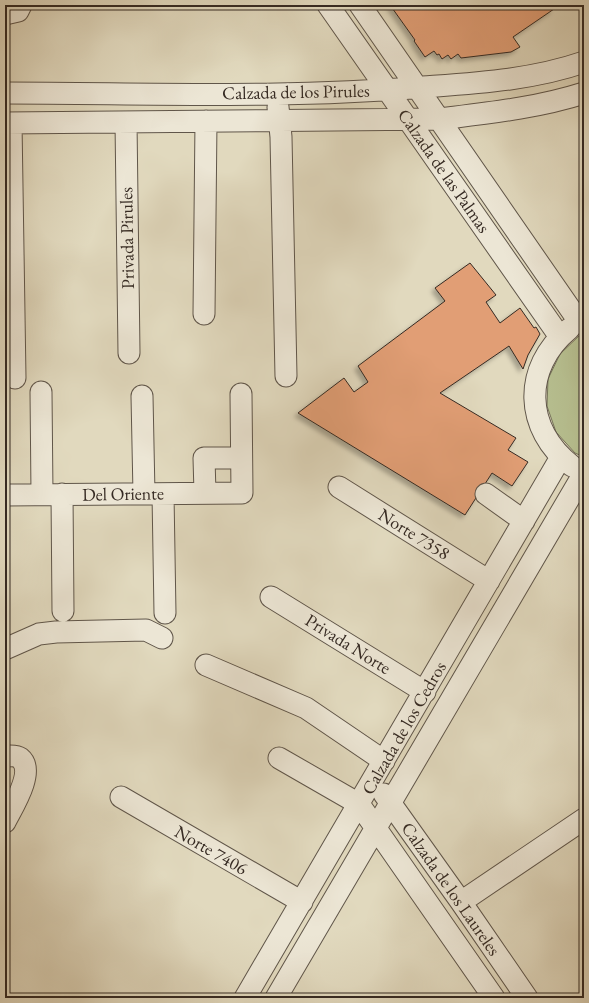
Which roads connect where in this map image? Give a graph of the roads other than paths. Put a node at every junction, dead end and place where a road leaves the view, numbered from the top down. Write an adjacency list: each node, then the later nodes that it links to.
1 (21, 5): 4 (street)
2 (328, 5): 7 (street, Calzada de las Palmas)
3 (360, 5): 6 (street, Calzada de las Palmas)
4 (5, 14)
5 (584, 62): 6 (street, Calzada de los Pirules)
6 (418, 88): 7 (street, Calzada de los Pirules); 12 (street, Calzada de las Palmas)
7 (388, 90): 10 (street, Calzada de los Pirules); 11 (street, Calzada de las Palmas)
8 (5, 93): 10 (street, Calzada de los Pirules)
9 (584, 93): 12 (street, Calzada de los Pirules)
10 (276, 94): 14 (street)
11 (408, 119): 12 (street, Calzada de los Pirules); 14 (street, Calzada de los Pirules); 19 (street, Calzada de las Palmas)
12 (440, 119): 18 (street, Calzada de las Palmas)
13 (206, 121): 14 (street, Calzada de los Pirules); 15 (street, Calzada de los Pirules); 17 (street)
14 (279, 121): 21 (street)
15 (126, 122): 16 (street, Calzada de los Pirules); 20 (street, Privada Pirules)
16 (8, 123): 22 (street)
17 (204, 314)
18 (582, 322): 19 (street)
19 (560, 337): 26 (street)
20 (129, 353)
21 (286, 376)
22 (15, 378)
23 (41, 392): 31 (street)
24 (241, 394): 27 (street)
25 (142, 396): 32 (street)
26 (561, 457): 28 (street); 35 (street, Calzada de los Cedros)
27 (241, 458): 30 (street, Del Oriente); 30 (street)
28 (584, 472): 50 (street, Calzada de los Cedros)
29 (339, 487): 36 (street, Norte 7358)
30 (205, 493): 32 (street, Del Oriente)
31 (52, 494): 32 (street, Del Oriente); 34 (street, Del Oriente); 38 (street)
32 (154, 494): 39 (street)
33 (486, 494): 35 (street)
34 (5, 495)
35 (524, 521): 36 (street, Calzada de los Cedros)
36 (489, 581): 43 (street, Calzada de los Cedros)
37 (270, 597): 43 (street, Privada Norte)
38 (63, 611)
39 (165, 613)
40 (162, 638): 41 (street)
41 (5, 649)
42 (206, 665): 46 (street)
43 (425, 692): 46 (street, Calzada de los Cedros)
44 (5, 756): 52 (street)
45 (279, 758): 49 (street)
46 (384, 761): 47 (street, Calzada de los Cedros)
47 (373, 780): 49 (street, Calzada de los Cedros); 50 (street, Calzada de los Laureles)
48 (121, 796): 56 (street, Norte 7406)
49 (359, 804): 53 (street, Calzada de los Laureles); 54 (street, Calzada de los Cedros)
50 (390, 804): 53 (street, Calzada de los Cedros); 57 (street, Calzada de los Laureles)
51 (584, 819): 57 (street)
52 (5, 822)
53 (376, 828): 55 (street, Calzada de los Cedros); 59 (street, Calzada de los Laureles)
54 (314, 880): 55 (street); 56 (street, Calzada de los Cedros)
55 (340, 890): 62 (street, Calzada de los Cedros)
56 (302, 902): 61 (street, Calzada de los Cedros)
57 (461, 902): 58 (street, Calzada de los Laureles)
58 (490, 943): 59 (street); 63 (street, Calzada de los Laureles)
59 (467, 959): 60 (street, Calzada de los Laureles)
60 (486, 995)
61 (245, 998)
62 (276, 998)
63 (527, 998)

